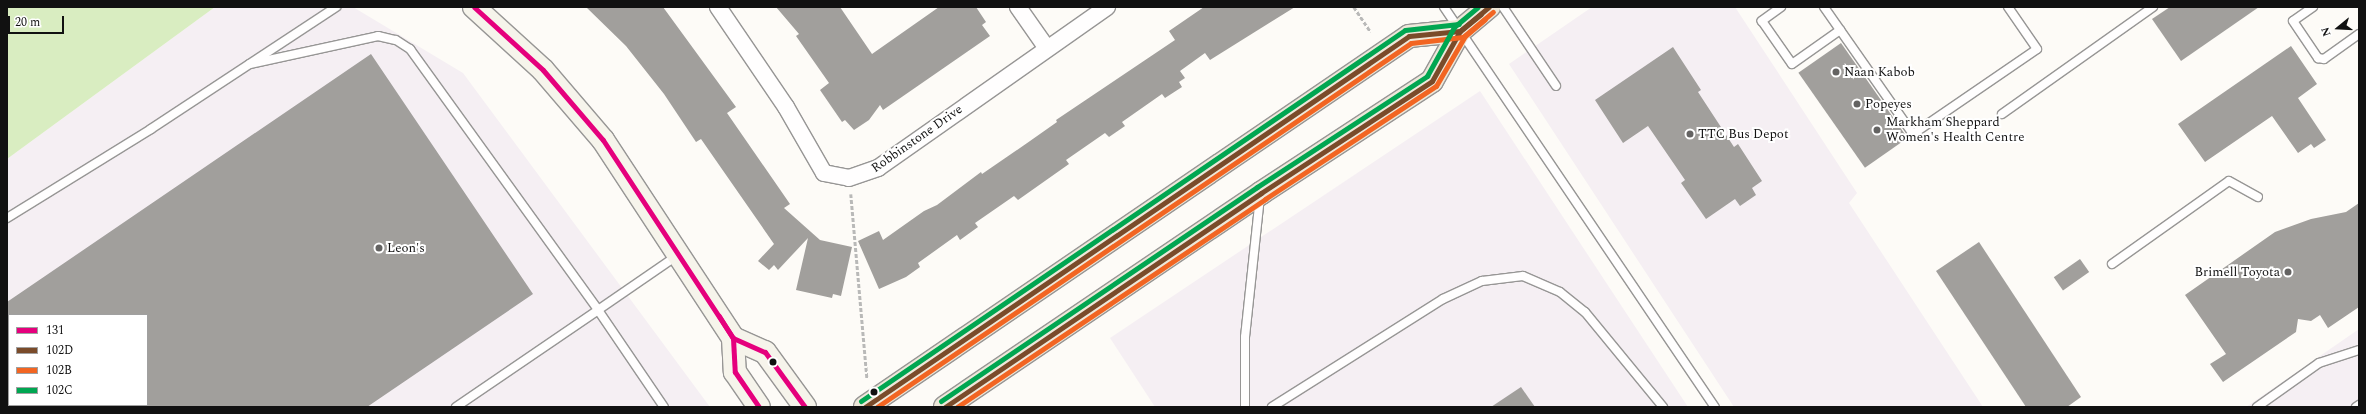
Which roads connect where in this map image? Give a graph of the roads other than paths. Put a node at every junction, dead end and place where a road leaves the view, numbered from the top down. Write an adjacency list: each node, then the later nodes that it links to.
1 (336, 7): 18 (lane)
2 (474, 7): 24 (street)
3 (718, 7): 17 (street, Robbinstone Drive)
4 (1018, 7): 17 (street)
5 (1106, 7): 17 (street, Robbinstone Drive)
6 (1444, 7): 15 (lane)
7 (1490, 7): 15 (main road)
8 (1503, 7): 19 (lane)
9 (1781, 7): 14 (lane)
10 (1824, 7): 14 (lane)
11 (2008, 7): 14 (lane)
12 (2153, 7): 20 (lane)
13 (2313, 7): 16 (lane)
14 (1840, 30)
15 (1460, 31): 21 (main road); 34 (main road); 39 (lane)
16 (2359, 34)
17 (1046, 47)
18 (250, 64): 23 (lane); 26 (lane)
19 (1556, 86)
20 (2002, 114)
21 (1261, 192): 35 (main road); 36 (lane)
22 (2258, 197): 25 (lane)
23 (7, 218)
24 (678, 255): 26 (lane); 27 (street)
25 (2112, 264)
26 (598, 310): 30 (lane); 31 (lane)
27 (733, 338): 32 (street); 33 (street)
28 (2359, 350): 40 (lane)
29 (2359, 405): 41 (lane)
30 (456, 407)
31 (664, 407)
32 (758, 407)
33 (805, 407)
34 (865, 407)
35 (945, 407)
36 (1245, 407)
37 (1272, 407): 38 (lane)
38 (1663, 407)
39 (1715, 407)
40 (2258, 407)
41 (2356, 407)

